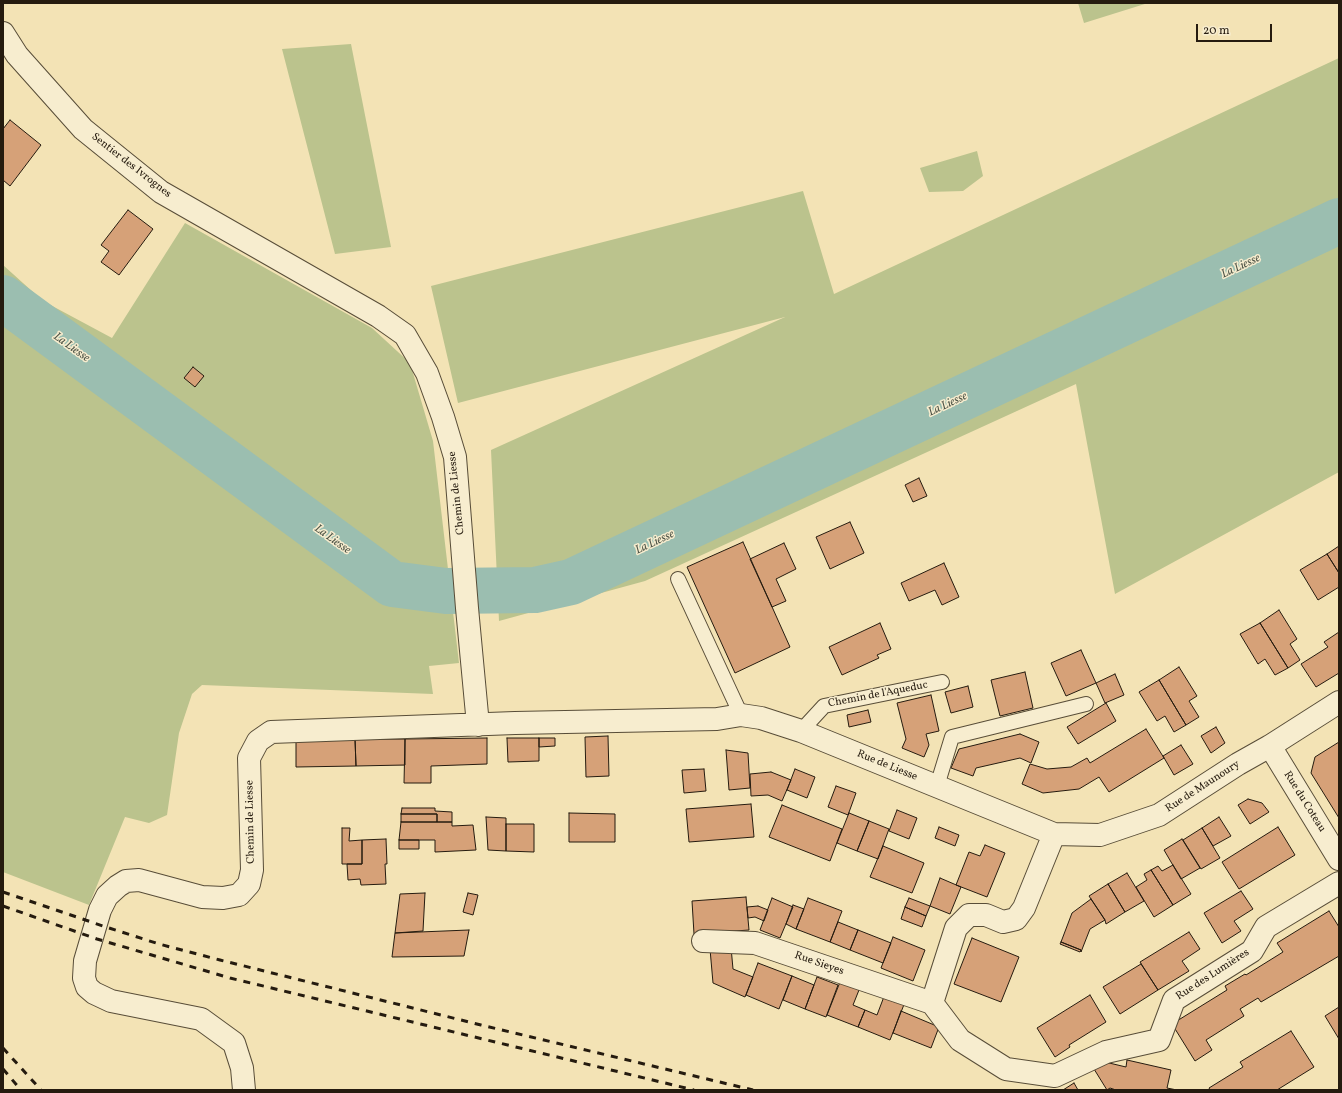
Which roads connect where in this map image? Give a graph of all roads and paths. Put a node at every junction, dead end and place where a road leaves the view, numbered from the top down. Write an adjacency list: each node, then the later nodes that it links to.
1 (3, 33): 2 (street, Sentier des Ivrognes)
2 (351, 300): 9 (street, Chemin de Liesse)
3 (678, 579): 7 (lane)
4 (942, 682): 10 (lane, Chemin de l'Aqueduc)
5 (1339, 702): 11 (street, Rue de Maunoury)
6 (1086, 704): 12 (lane)
7 (741, 715): 8 (street, Rue de Liesse); 10 (street, Rue de Liesse)
8 (717, 719): 9 (street, Chemin de Liesse)
9 (478, 725): 18 (street, Chemin de Liesse)
10 (801, 731): 12 (street, Rue de Liesse)
11 (1270, 746): 13 (street, Rue de Maunoury); 14 (street, Rue du Coteau)
12 (937, 786): 13 (street, Rue de Liesse)
13 (1054, 834): 17 (street)
14 (1337, 851)
15 (1339, 883): 17 (street, Rue des Lumières)
16 (703, 941): 17 (street, Rue Sieyes)
17 (932, 1003)
18 (244, 1090)

